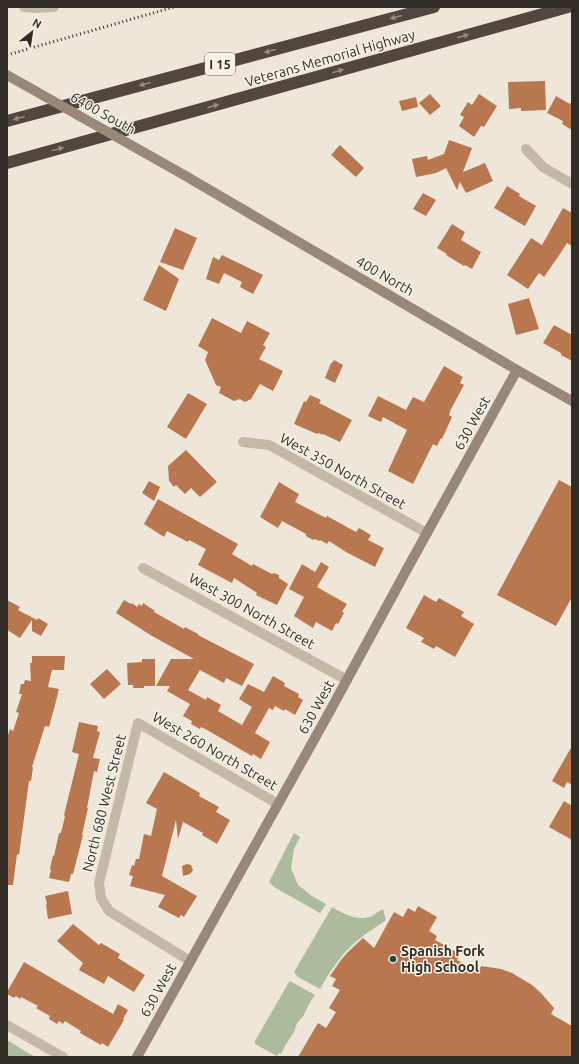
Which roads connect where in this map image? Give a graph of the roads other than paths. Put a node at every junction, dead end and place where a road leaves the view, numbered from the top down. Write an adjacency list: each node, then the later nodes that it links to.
1 (24, 7): 2 (street)
2 (54, 7)
3 (434, 7): 6 (highway, Veterans Memorial Highway / I 15, one-way to 6)
4 (568, 7): 8 (highway, Veterans Memorial Highway, one-way to 4)
5 (7, 76): 9 (street, 6400 South, bridge)
6 (7, 121)
7 (526, 149): 10 (street)
8 (7, 164)
9 (184, 175): 11 (street, 400 North)
10 (572, 184)
11 (517, 370): 12 (street, 400 North); 14 (street, 630 West)
12 (572, 401)
13 (242, 442): 14 (street, West 350 North Street)
14 (427, 533): 16 (street, 630 West)
15 (143, 568): 16 (street, West 300 North Street)
16 (347, 680): 18 (street, 630 West)
17 (138, 723): 18 (street, West 260 North Street); 19 (street, North 680 West Street)
18 (278, 804): 19 (street, 630 West)
19 (190, 961): 22 (street, 630 West)
20 (7, 1025): 21 (street)
21 (63, 1057)
22 (136, 1057)

